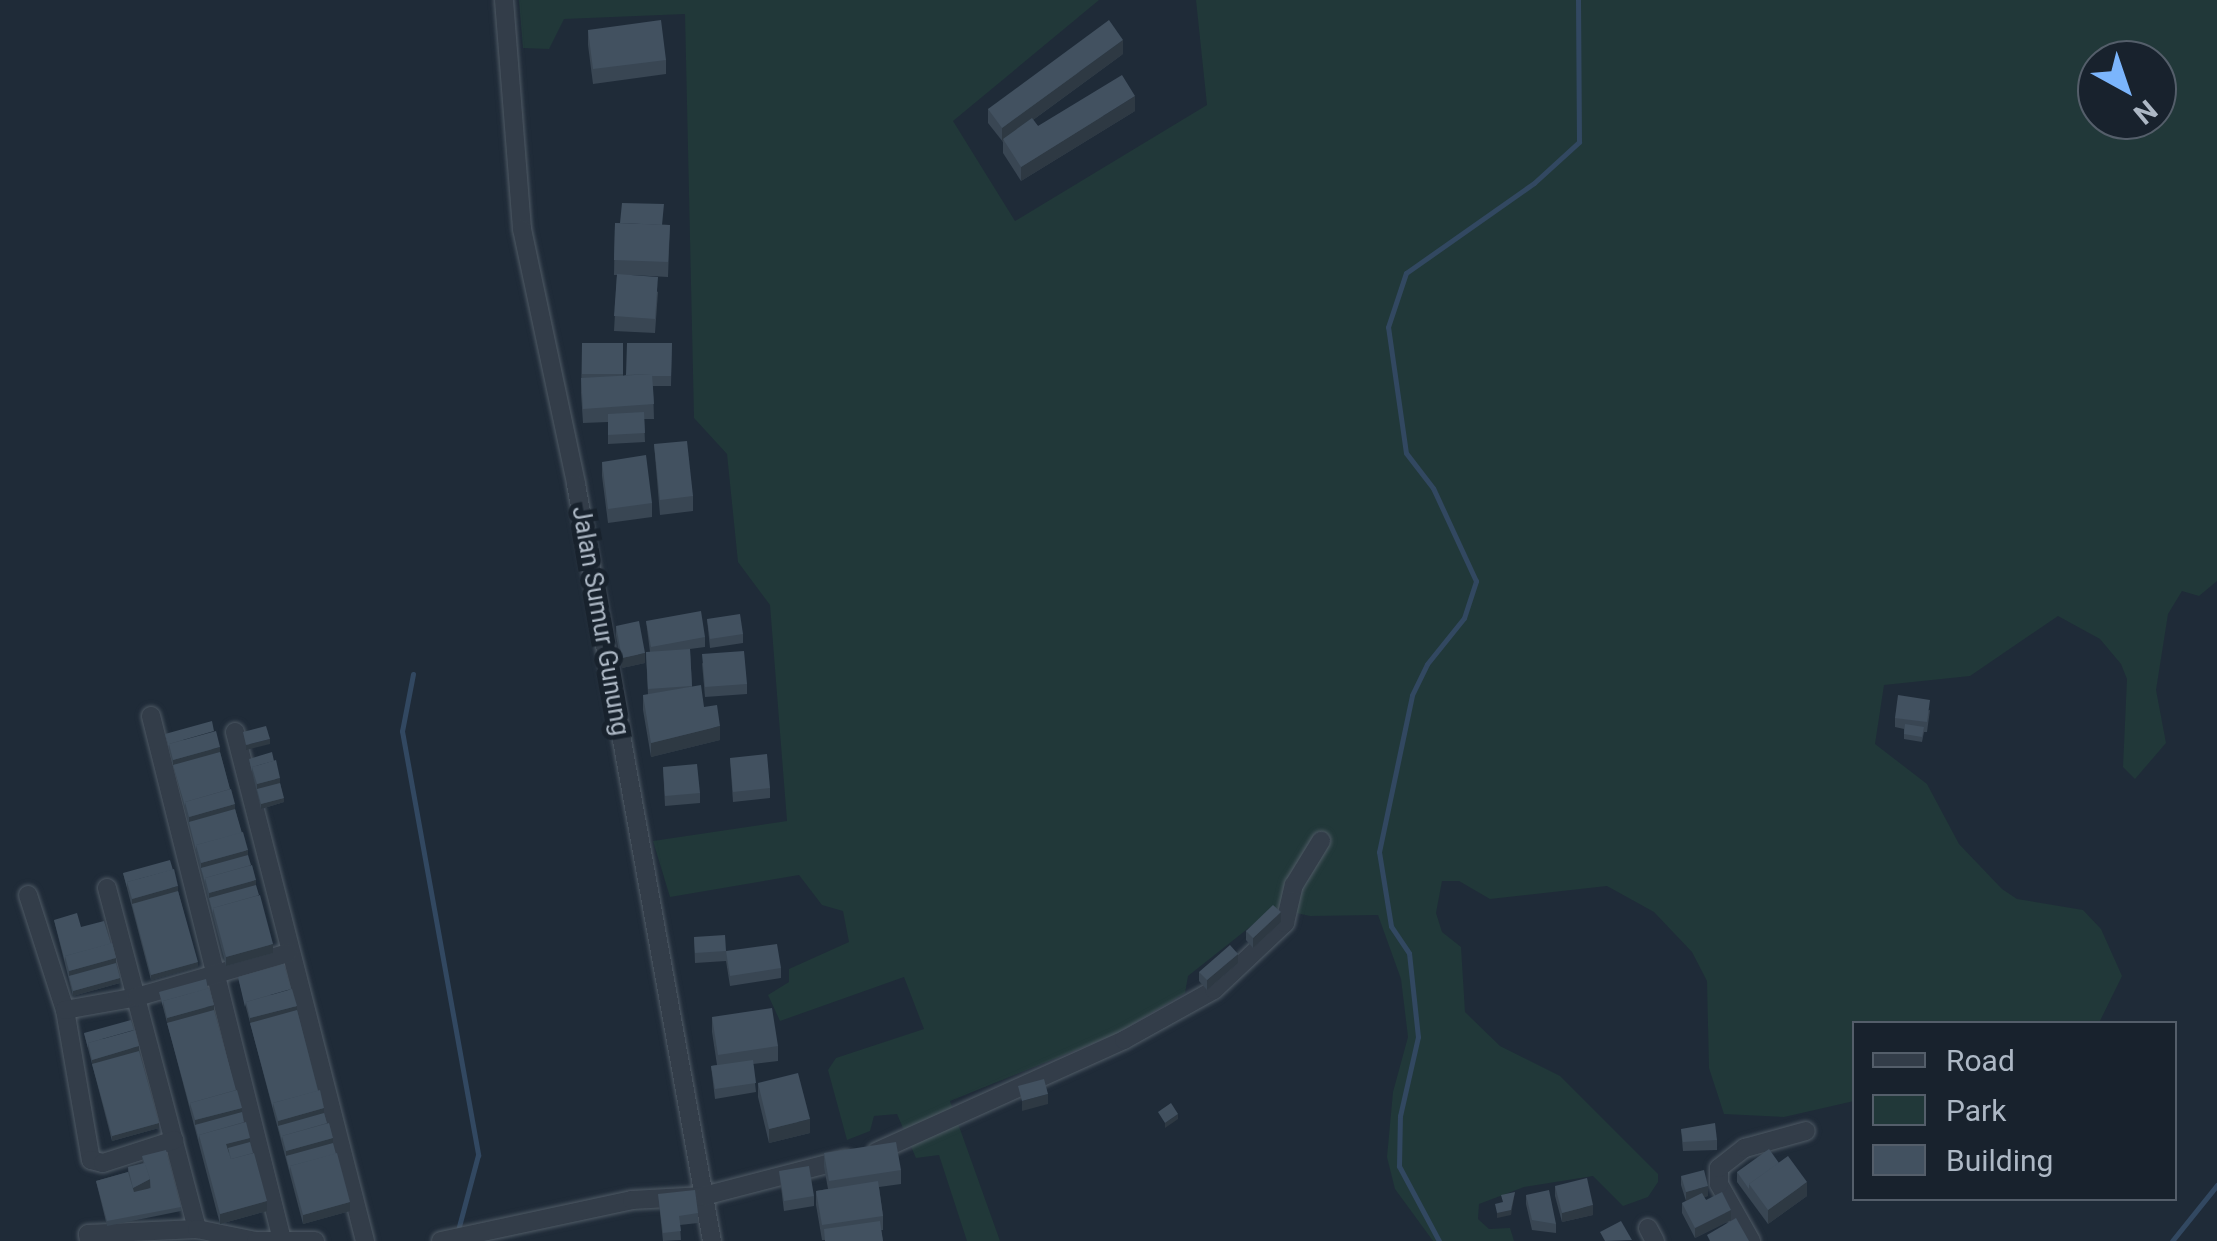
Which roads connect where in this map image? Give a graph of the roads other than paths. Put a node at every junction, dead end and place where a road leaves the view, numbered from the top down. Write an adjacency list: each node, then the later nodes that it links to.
1 (504, 0): 13 (street, Jalan Sumur Gunung)
2 (151, 716): 8 (street)
3 (235, 732): 7 (street)
4 (1320, 840): 13 (street)
5 (107, 888): 9 (street)
6 (28, 895): 10 (street)
7 (288, 953): 8 (street); 18 (street)
8 (211, 974): 9 (street); 15 (street)
9 (137, 997): 10 (street); 12 (street)
10 (65, 1010): 12 (street)
11 (1806, 1131): 21 (street)
12 (174, 1140): 14 (street)
13 (704, 1196): 19 (street); 20 (street, Jalan Sumur Gunung)
14 (197, 1229): 15 (street); 16 (street)
15 (282, 1240): 17 (street)
16 (89, 1241)
17 (315, 1241)
18 (365, 1241)
19 (441, 1241)
20 (712, 1241)
21 (1752, 1241)

